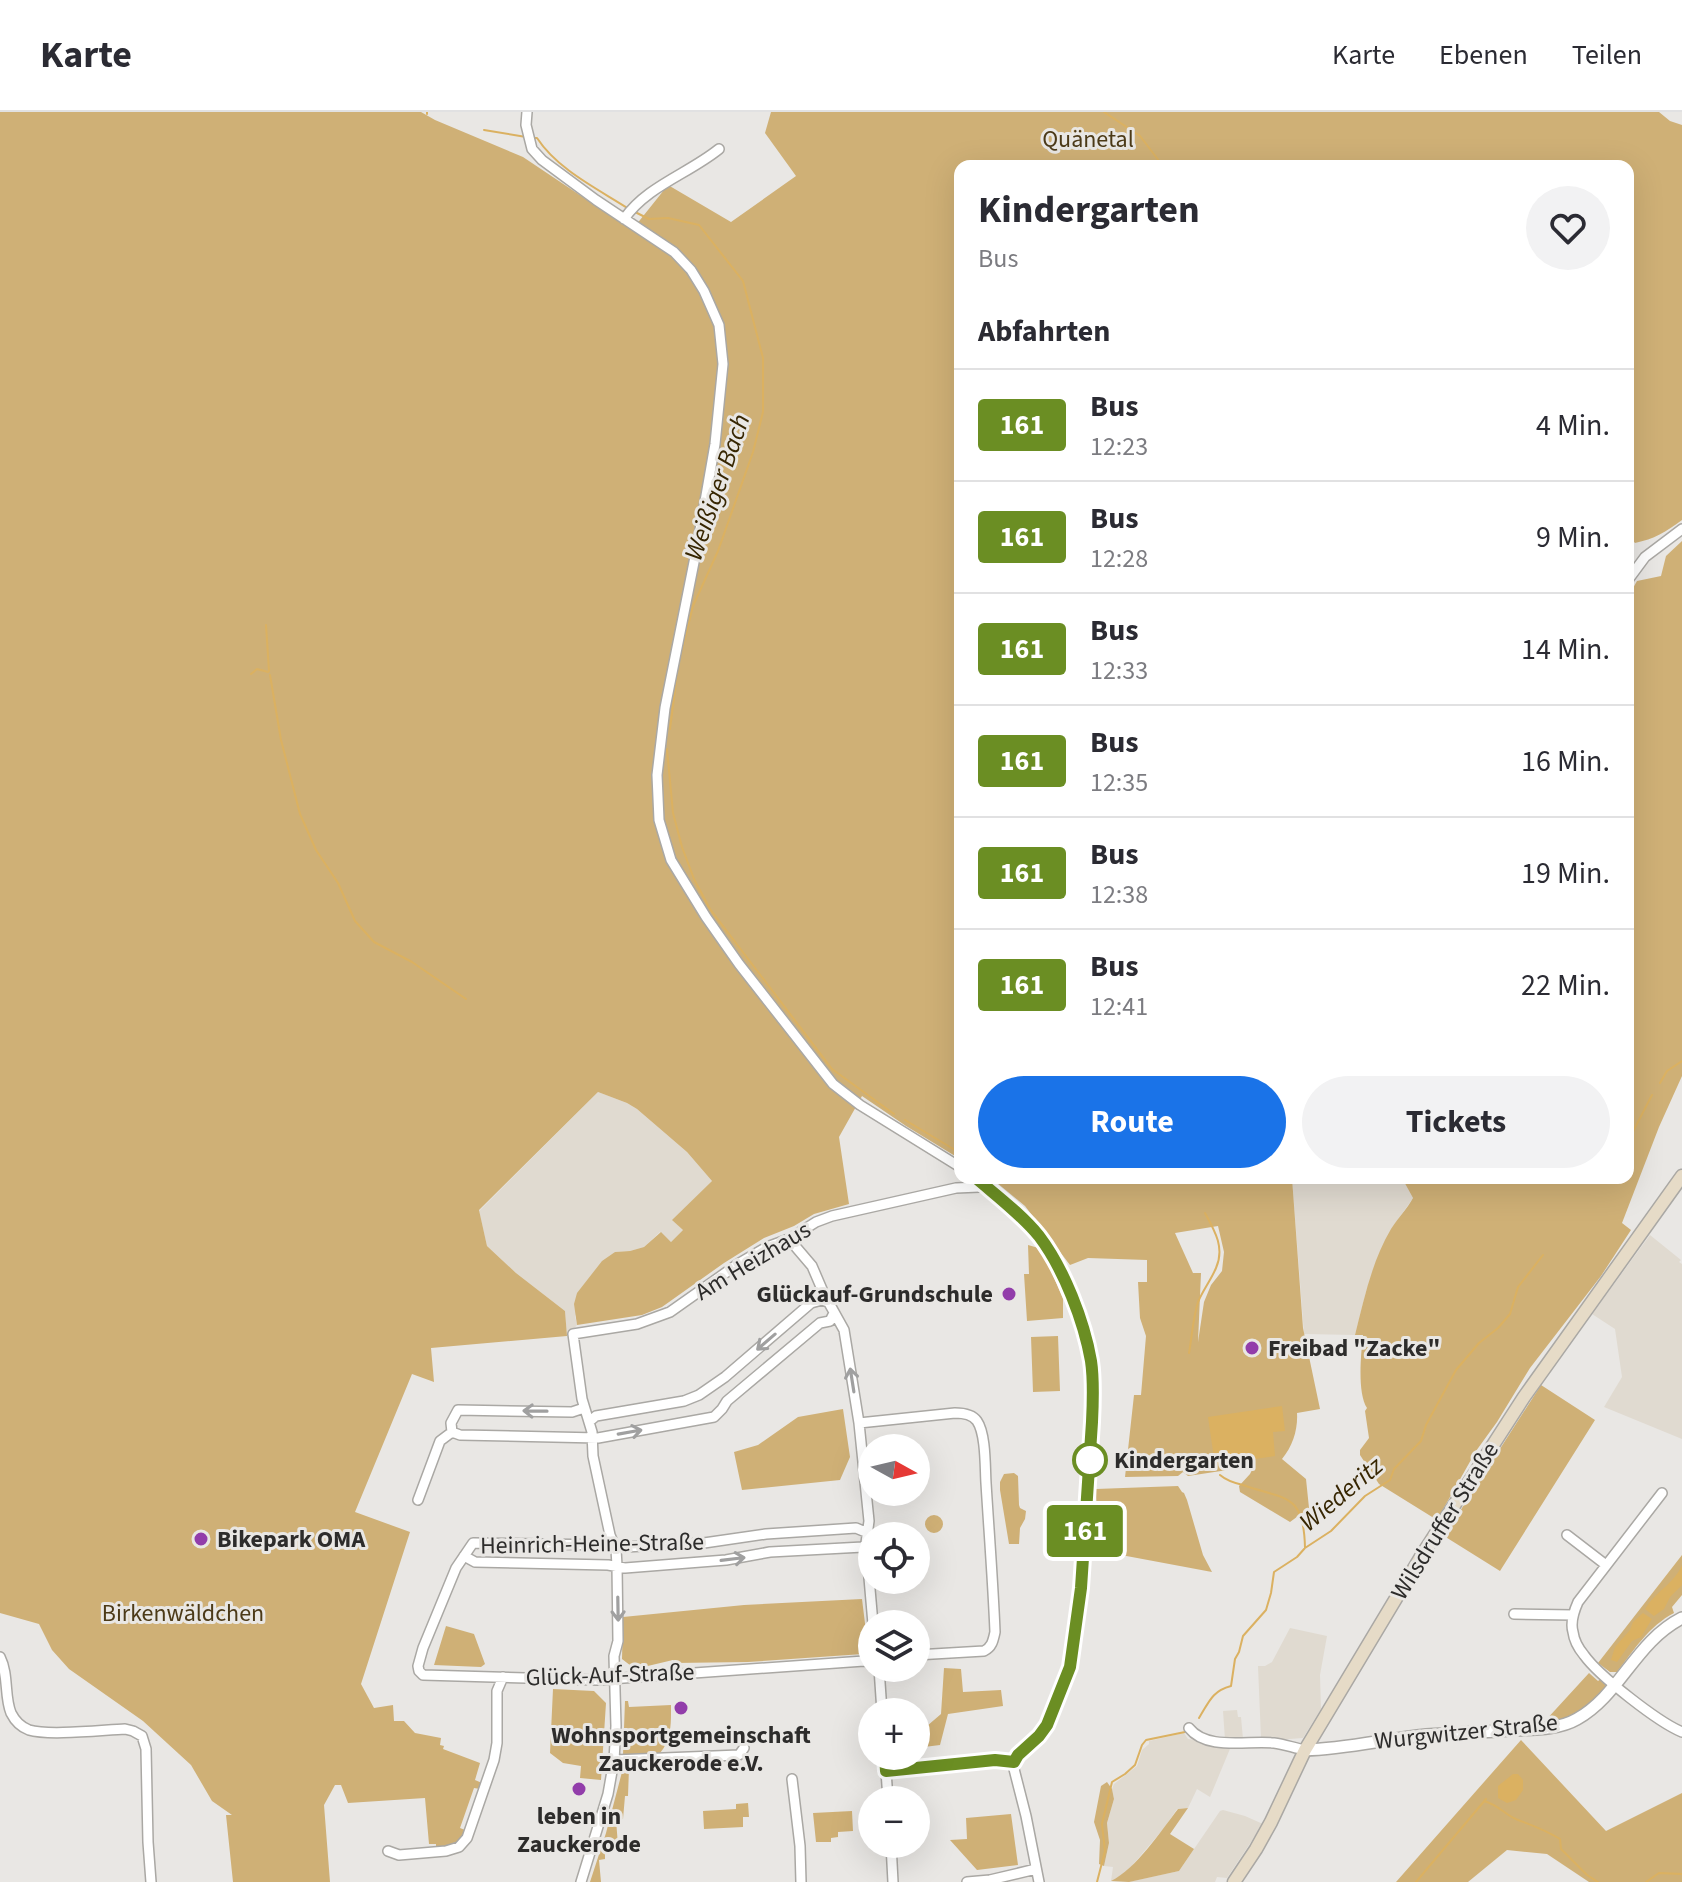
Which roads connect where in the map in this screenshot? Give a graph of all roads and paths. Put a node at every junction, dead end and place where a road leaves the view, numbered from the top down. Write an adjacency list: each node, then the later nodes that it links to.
1 (527, 112): 3 (street)
2 (719, 149): 3 (street)
3 (628, 213): 6 (street)
4 (1682, 529): 5 (street)
5 (1634, 572)
6 (954, 1163)
7 (1682, 1176): 40 (main road, Wilsdruffer Straße)
8 (969, 1184): 10 (street, Am Heizhaus)
9 (983, 1184): 42 (street)
10 (789, 1239): 11 (street); 13 (street, Am Heizhaus)
11 (828, 1302): 12 (street); 14 (street, one-way to 14)
12 (834, 1313): 15 (street, one-way to 12); 17 (street, one-way to 12)
13 (584, 1408): 14 (street); 16 (street, one-way to 16)
14 (590, 1421): 17 (street)
15 (859, 1423): 20 (street); 31 (street)
16 (451, 1427): 17 (street); 19 (street)
17 (593, 1438): 23 (street)
18 (1662, 1493): 26 (street)
19 (418, 1500)
20 (869, 1522)
21 (858, 1530): 23 (street, Heinrich-Heine-Straße)
22 (1567, 1535): 26 (street)
23 (615, 1546): 25 (street, Heinrich-Heine-Straße); 27 (street)
24 (858, 1547): 27 (street, Heinrich-Heine-Straße, one-way to 24)
25 (464, 1556): 27 (street, Heinrich-Heine-Straße); 34 (street, Heinrich-Heine-Straße)
26 (1606, 1565): 29 (street)
27 (617, 1566): 35 (street, one-way to 35)
28 (1514, 1614): 29 (street)
29 (1573, 1615): 36 (street)
30 (1682, 1618): 36 (street, Wurgwitzer Straße)
31 (930, 1654)
32 (0, 1657): 49 (street)
33 (858, 1661): 35 (street, Glück-Auf-Straße)
34 (503, 1677): 35 (street, Glück-Auf-Straße); 46 (street, Glück-Auf-Straße)
35 (615, 1679): 41 (street)
36 (1615, 1684): 38 (street); 40 (street, Wurgwitzer Straße)
37 (1189, 1728): 40 (street)
38 (1682, 1732)
39 (744, 1748): 41 (street)
40 (1305, 1750): 55 (main road, Wilsdruffer Straße)
41 (614, 1760): 50 (street)
42 (1014, 1762): 43 (street); 48 (street)
43 (886, 1771): 45 (street)
44 (792, 1779): 51 (street)
45 (887, 1786)
46 (388, 1851)
47 (892, 1858): 52 (street)
48 (1036, 1869): 53 (street); 54 (street)
49 (151, 1882)
50 (581, 1882)
51 (801, 1882)
52 (893, 1882)
53 (967, 1882)
54 (1039, 1882)
55 (1234, 1882)

